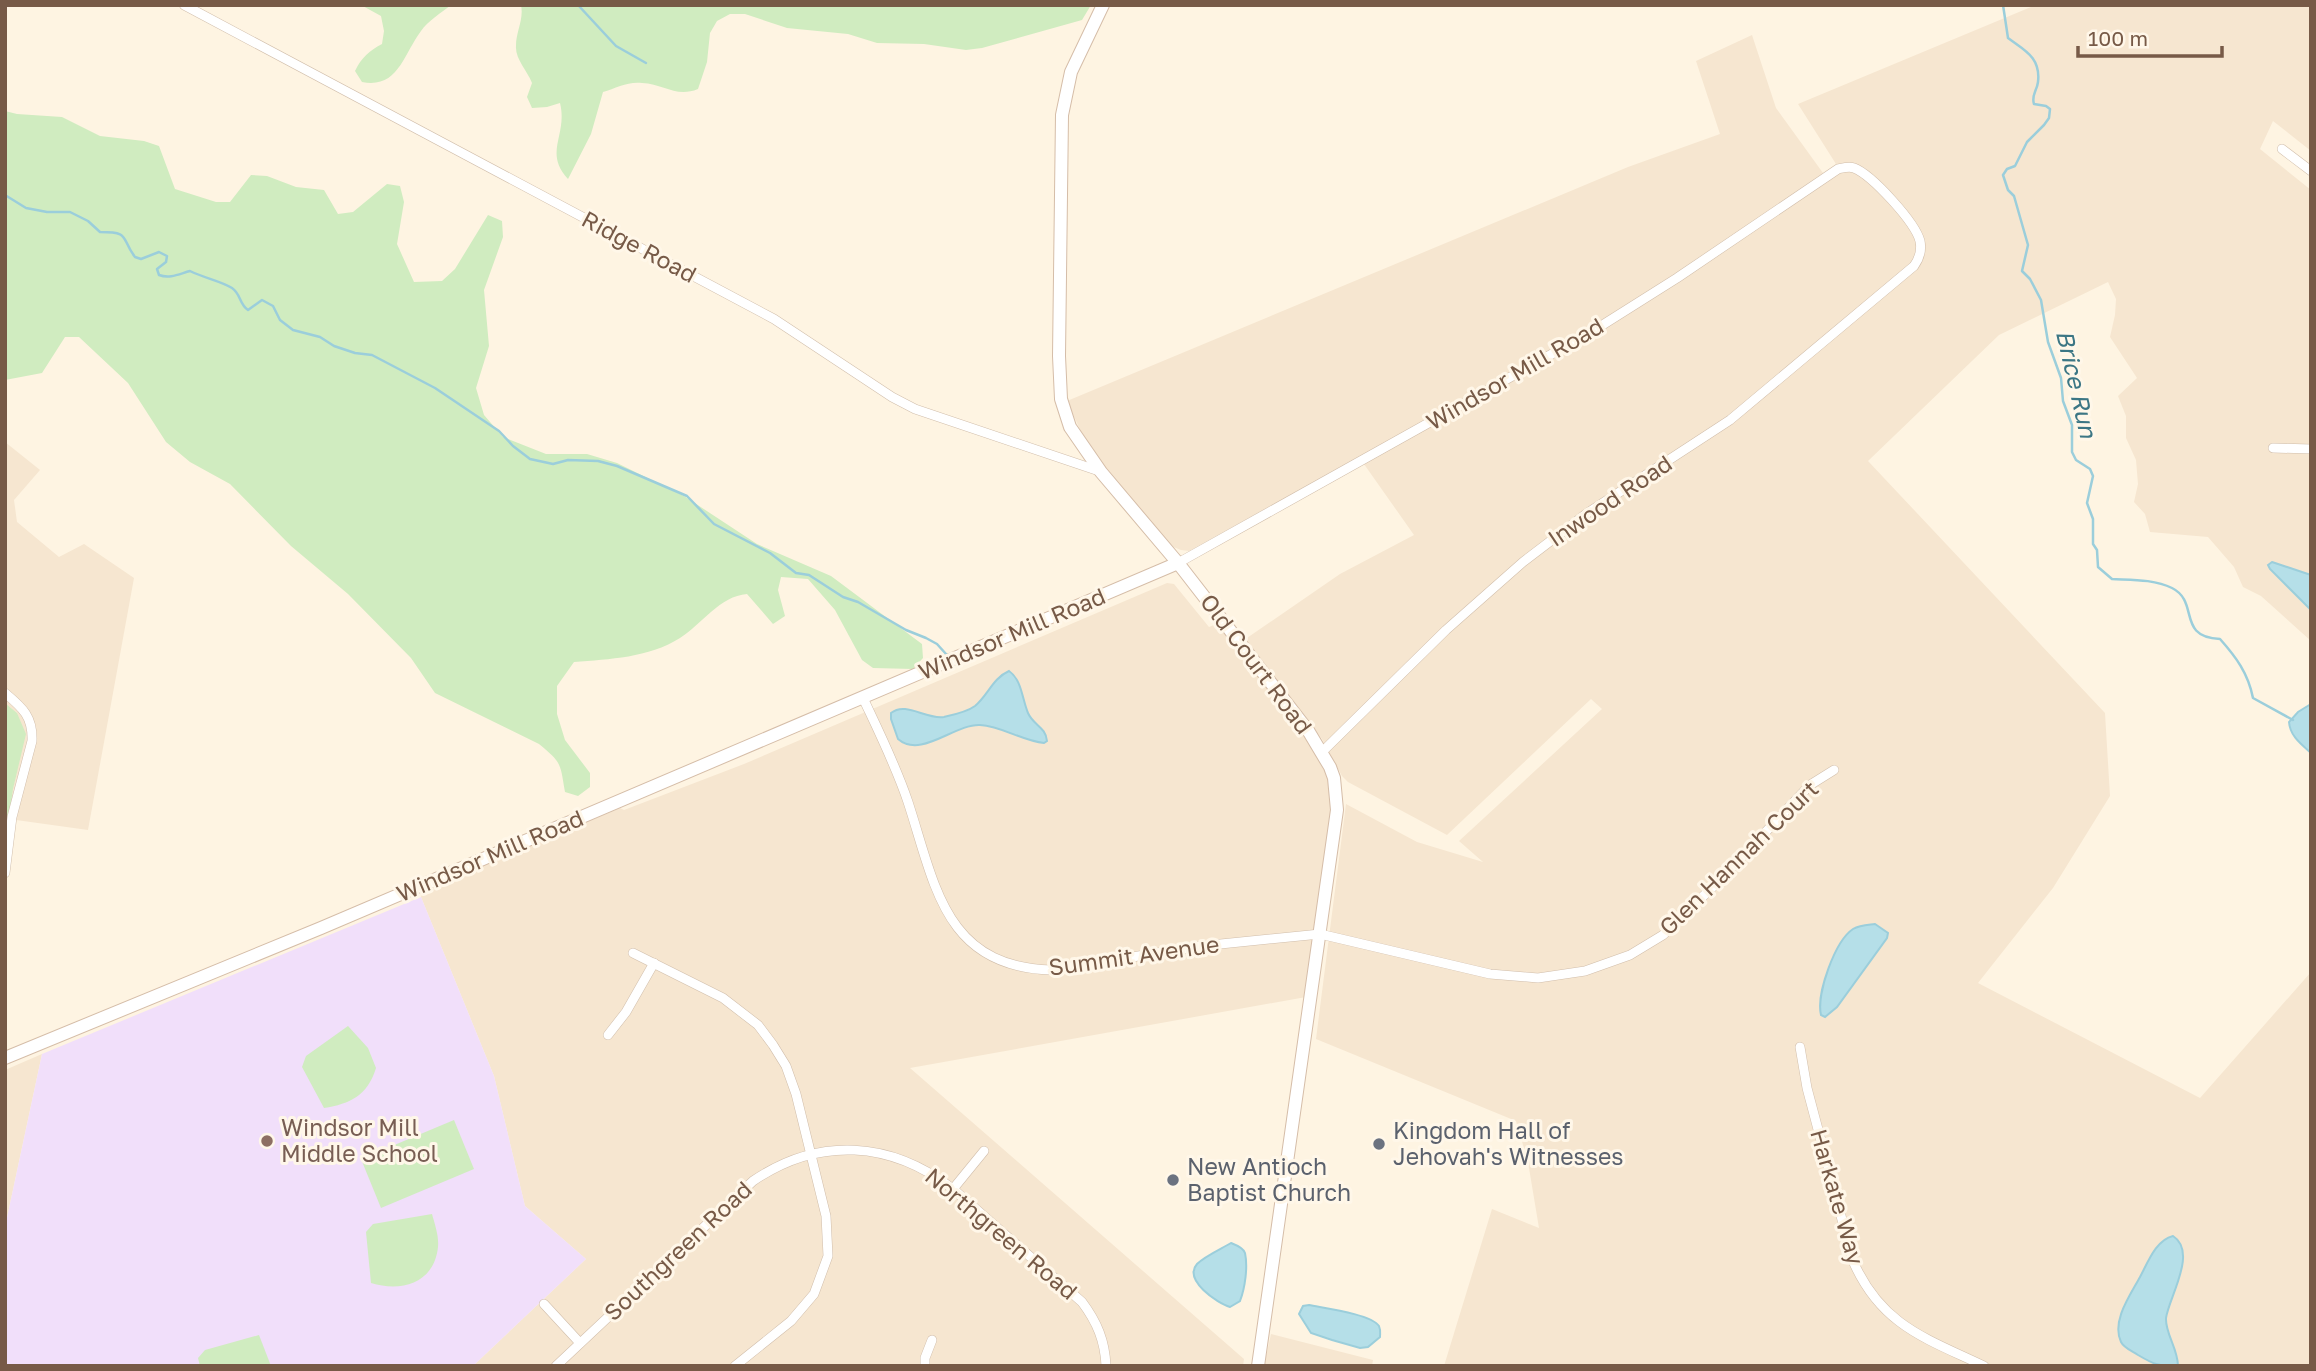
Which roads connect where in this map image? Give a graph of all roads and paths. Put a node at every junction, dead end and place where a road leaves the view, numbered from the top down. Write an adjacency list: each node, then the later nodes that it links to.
1 (184, 5): 8 (street, Ridge Road)
2 (1103, 5): 8 (main road, Old Court Road)
3 (2282, 149): 4 (street)
4 (2311, 171)
5 (1914, 266): 9 (street, Windsor Mill Road); 12 (street, Inwood Road)
6 (2273, 448): 7 (street)
7 (2311, 449)
8 (1101, 472): 9 (main road, Old Court Road)
9 (1178, 563): 11 (main road, Windsor Mill Road); 12 (main road, Old Court Road)
10 (5, 694): 14 (street)
11 (863, 698): 15 (street, Summit Avenue); 20 (main road, Windsor Mill Road)
12 (1322, 752): 15 (main road, Old Court Road)
13 (1835, 770): 15 (street, Glen Hannah Court)
14 (5, 873)
15 (1320, 934): 31 (main road, Old Court Road)
16 (633, 953): 17 (street)
17 (654, 963): 18 (street); 22 (street)
18 (608, 1035)
19 (1800, 1047): 32 (street, Harkate Way)
20 (5, 1058)
21 (984, 1151): 23 (street)
22 (811, 1154): 23 (street, Northgreen Road); 26 (street, Southgreen Road); 28 (street)
23 (953, 1189): 30 (street, Northgreen Road)
24 (544, 1304): 26 (street)
25 (932, 1340): 29 (street)
26 (580, 1343): 27 (street, Southgreen Road)
27 (556, 1366)
28 (735, 1366)
29 (925, 1366)
30 (1106, 1366)
31 (1258, 1366)
32 (1984, 1366)

